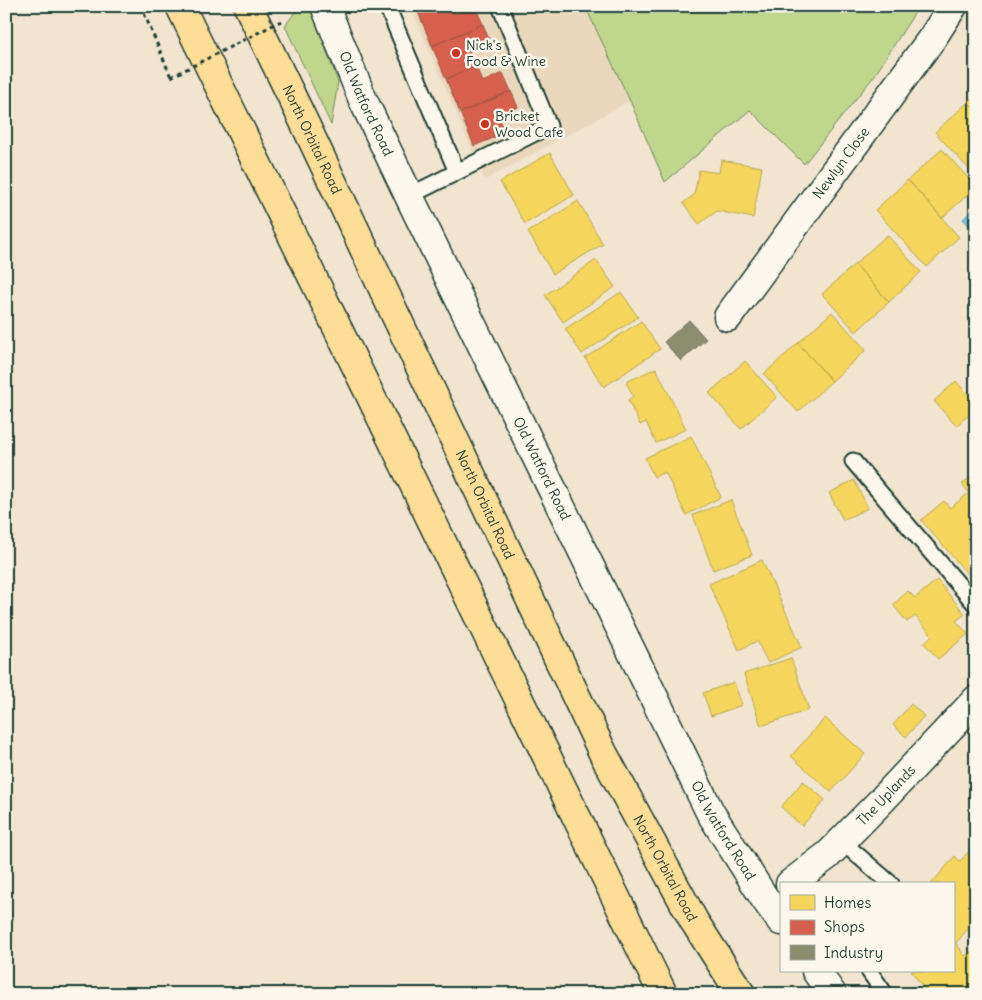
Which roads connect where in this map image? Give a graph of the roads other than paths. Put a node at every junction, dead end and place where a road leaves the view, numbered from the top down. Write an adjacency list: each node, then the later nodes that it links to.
1 (180, 6): 20 (highway)
2 (248, 6): 21 (highway, North Orbital Road)
3 (325, 6): 8 (street, Old Watford Road)
4 (387, 6): 7 (lane)
5 (500, 6): 7 (lane)
6 (953, 6): 9 (street, Newlyn Close)
7 (457, 172): 8 (lane)
8 (409, 196): 16 (street, Old Watford Road)
9 (728, 317)
10 (853, 461): 11 (lane)
11 (976, 605)
12 (976, 700): 13 (street, The Uplands)
13 (841, 841): 14 (street, The Uplands); 15 (lane)
14 (793, 882)
15 (889, 882)
16 (773, 894): 17 (street, Old Watford Road)
17 (780, 918)
18 (817, 972): 22 (street)
19 (870, 972): 23 (lane)
20 (664, 994)
21 (741, 994)
22 (832, 994)
23 (885, 994)

